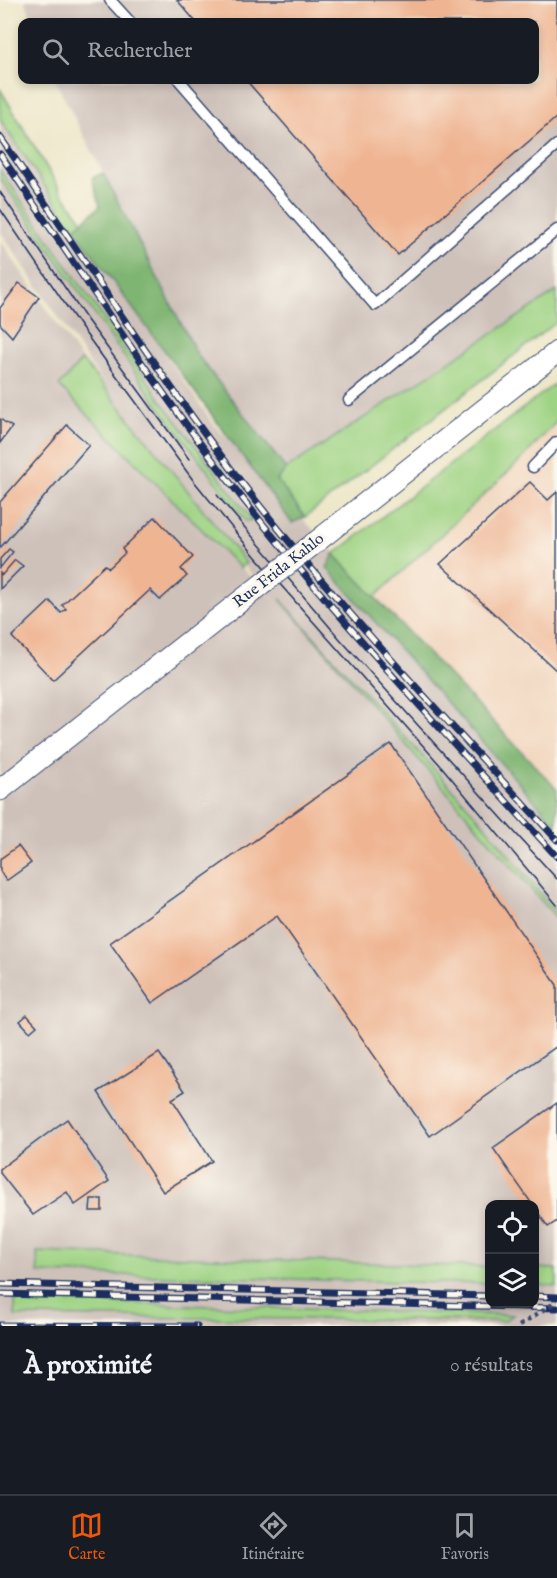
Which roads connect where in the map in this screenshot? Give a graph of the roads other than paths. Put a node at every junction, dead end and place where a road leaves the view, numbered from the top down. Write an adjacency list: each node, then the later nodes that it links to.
1 (110, 0): 2 (lane)
2 (126, 18)
3 (182, 84): 4 (lane)
4 (557, 145)
5 (557, 230): 7 (lane)
6 (557, 352): 10 (street, Rue Frida Kahlo, bridge)
7 (349, 400)
8 (557, 442): 9 (lane)
9 (533, 467)
10 (0, 790)

